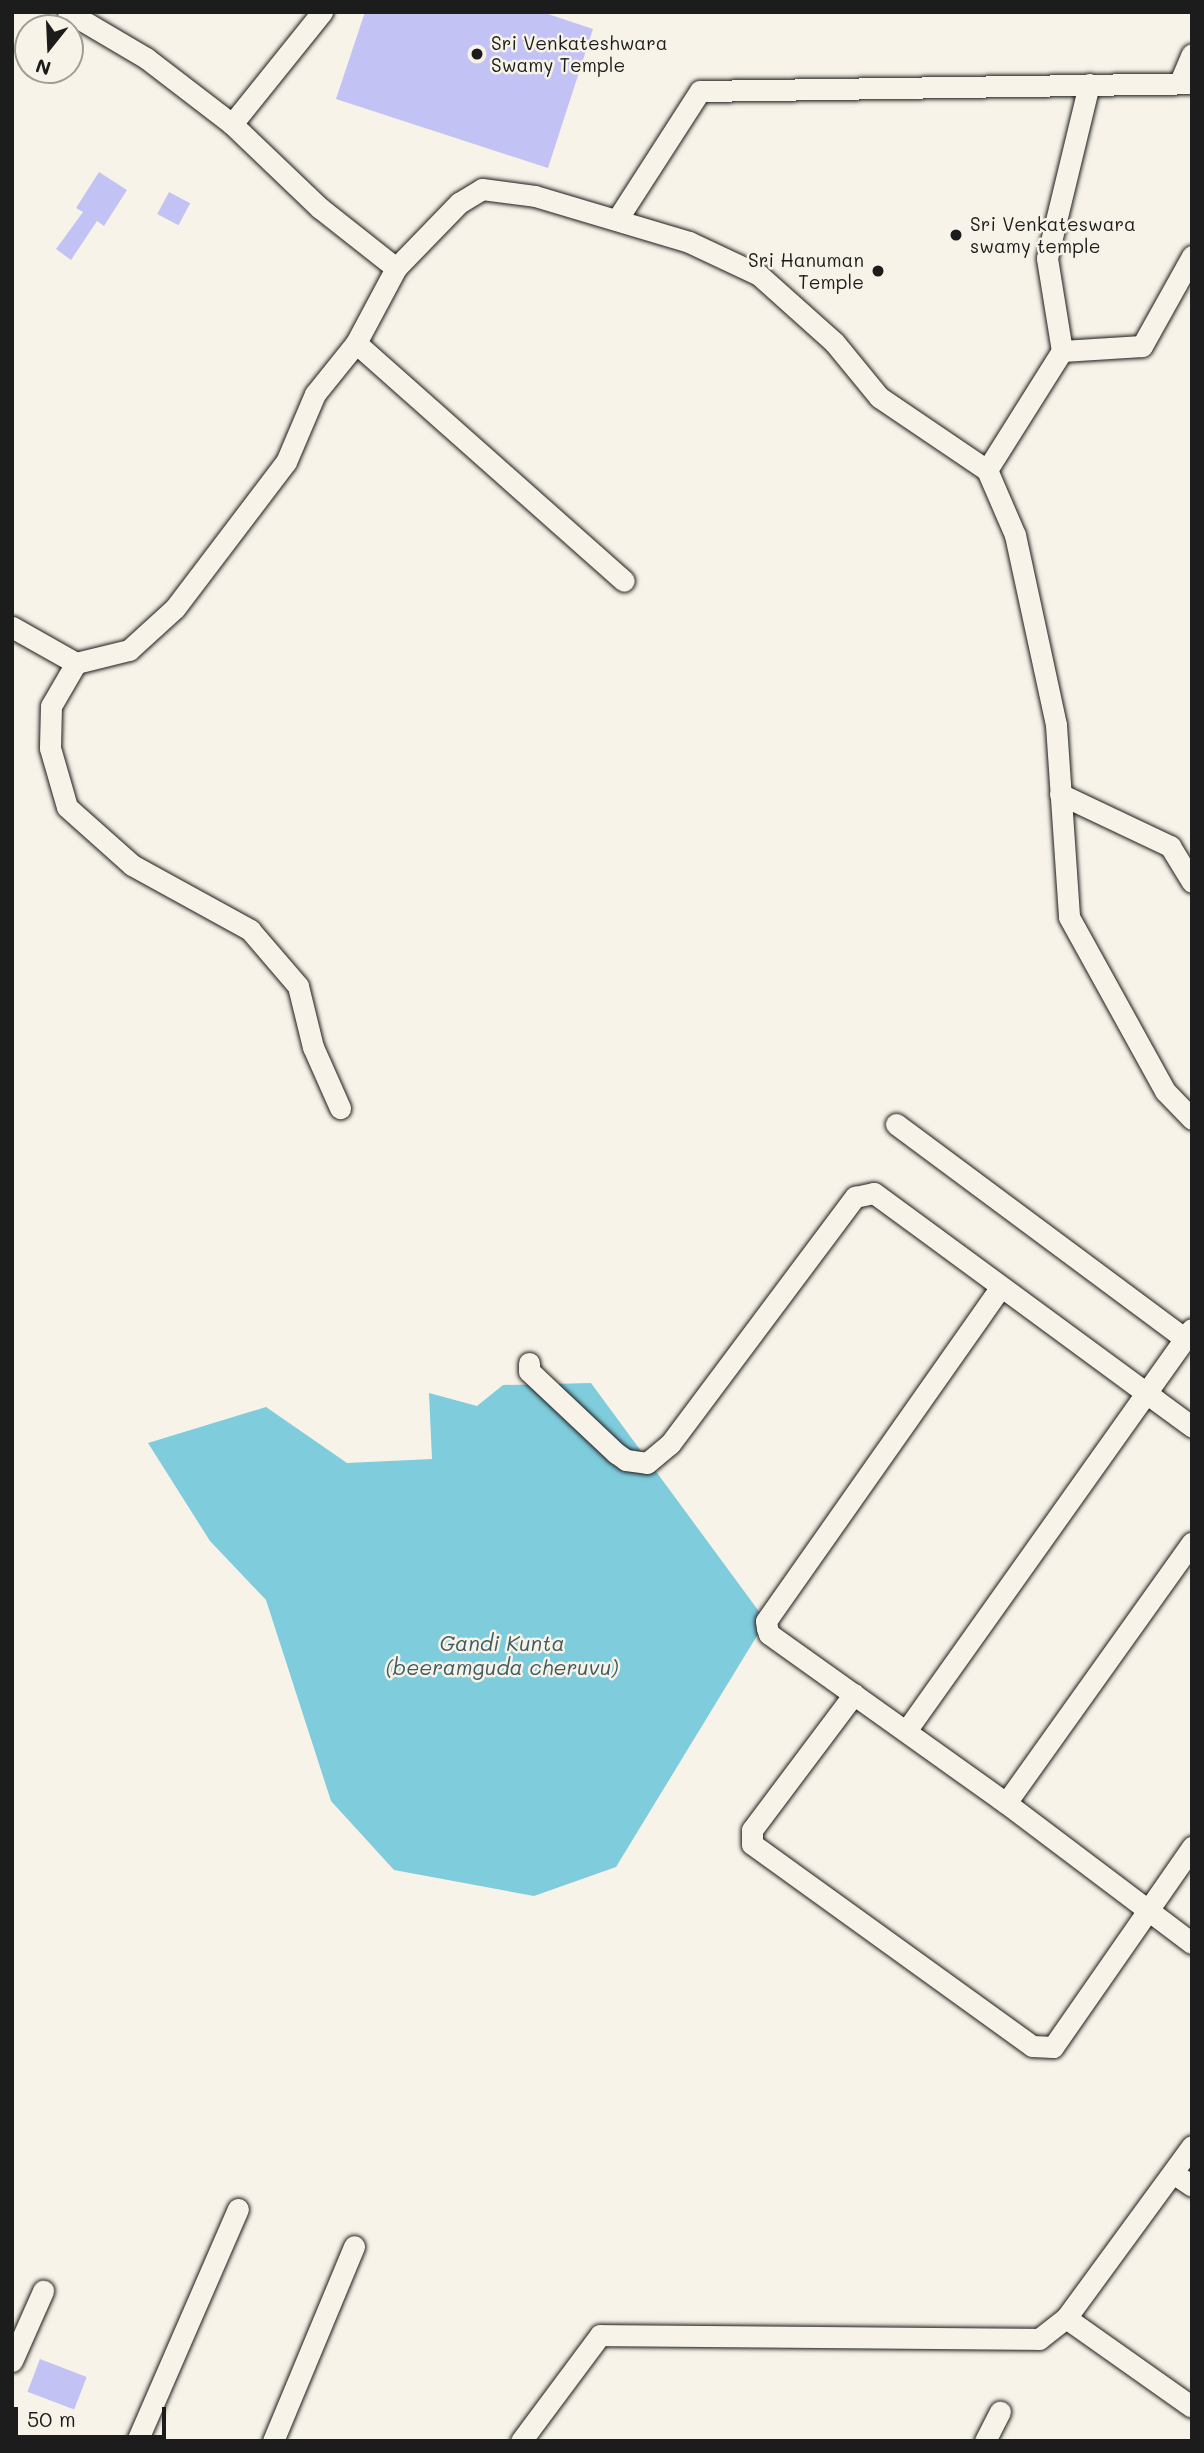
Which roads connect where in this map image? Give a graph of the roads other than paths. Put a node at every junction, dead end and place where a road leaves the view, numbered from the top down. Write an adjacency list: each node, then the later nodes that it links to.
1 (68, 12): 6 (street)
2 (322, 12): 6 (street)
3 (1192, 54): 4 (street)
4 (1186, 83): 5 (street)
5 (1089, 84): 7 (street); 11 (street)
6 (232, 124): 9 (street)
7 (618, 218): 9 (street); 12 (street)
8 (1192, 256): 11 (street)
9 (396, 268): 10 (street)
10 (356, 343): 13 (street); 15 (street)
11 (1062, 351): 12 (street)
12 (987, 470): 16 (street)
13 (624, 581)
14 (12, 626): 15 (street)
15 (76, 663): 18 (street)
16 (1060, 794): 17 (street); 19 (street)
17 (1192, 882)
18 (340, 1108)
19 (1192, 1119)
20 (896, 1125): 22 (street)
21 (1000, 1288): 23 (street); 24 (street); 27 (street)
22 (1188, 1334): 24 (street)
23 (529, 1363)
24 (1145, 1392): 25 (street); 28 (street)
25 (1192, 1427)
26 (1192, 1542): 29 (street)
27 (854, 1694): 28 (street); 31 (street)
28 (906, 1731): 29 (street)
29 (1006, 1803): 31 (street)
30 (1192, 1847): 31 (street)
31 (1148, 1910): 32 (street)
32 (1192, 1943)
33 (1192, 2146): 34 (street)
34 (1173, 2173): 35 (street); 39 (street)
35 (1192, 2186)
36 (238, 2209): 43 (street)
37 (354, 2246): 44 (street)
38 (43, 2291): 40 (street)
39 (1066, 2318): 41 (street); 45 (street)
40 (12, 2361)
41 (1192, 2407)
42 (1000, 2412): 46 (street)
43 (136, 2441)
44 (273, 2441)
45 (521, 2441)
46 (985, 2441)

